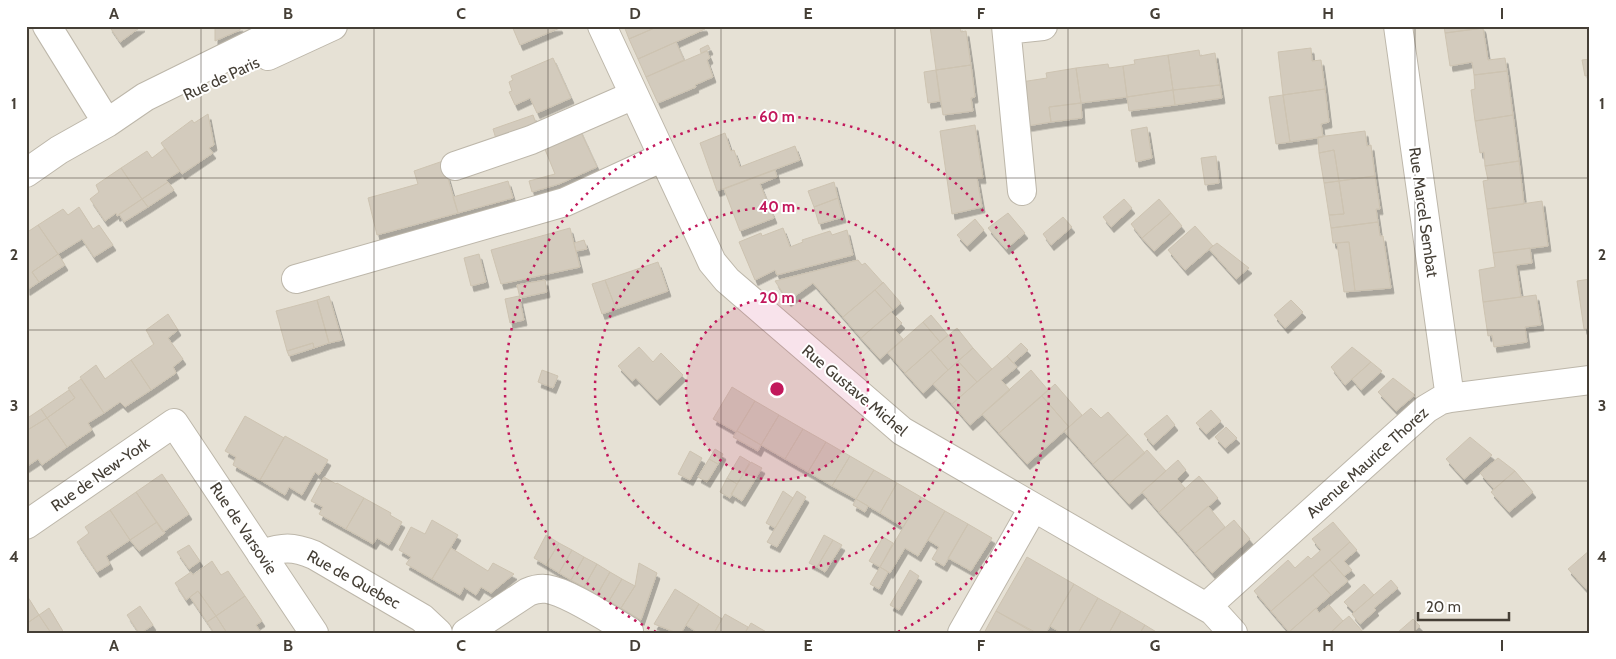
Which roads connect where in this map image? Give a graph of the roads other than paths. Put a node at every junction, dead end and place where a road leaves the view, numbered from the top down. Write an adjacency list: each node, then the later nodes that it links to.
1 (47, 26): 9 (street)
2 (289, 26): 9 (street, Rue de Paris)
3 (332, 26): 9 (street, Rue de Paris)
4 (602, 26): 8 (street, Rue Gustave Michel)
5 (1043, 26): 7 (street)
6 (1398, 26): 16 (street, Rue Marcel Sembat)
7 (1007, 28): 13 (street)
8 (634, 95): 10 (street, Rue Gustave Michel); 11 (street)
9 (108, 123): 12 (street, Rue de Paris)
10 (662, 157): 14 (street); 18 (street, Rue Gustave Michel)
11 (456, 166)
12 (26, 173)
13 (1022, 191)
14 (296, 279)
15 (1590, 380): 16 (street, Avenue Maurice Thorez)
16 (1450, 398): 21 (street, Avenue Maurice Thorez)
17 (174, 423): 19 (street, Rue de New-York); 20 (street, Rue de Varsovie)
18 (1033, 508): 21 (street, Rue Gustave Michel); 26 (street)
19 (26, 525)
20 (261, 554): 23 (street, Rue de Varsovie); 24 (street, Rue de Quebec)
21 (1206, 607): 27 (street, Rue Gustave Michel)
22 (629, 631): 25 (street)
23 (314, 633)
24 (438, 633)
25 (466, 633)
26 (962, 633)
27 (1233, 633)

